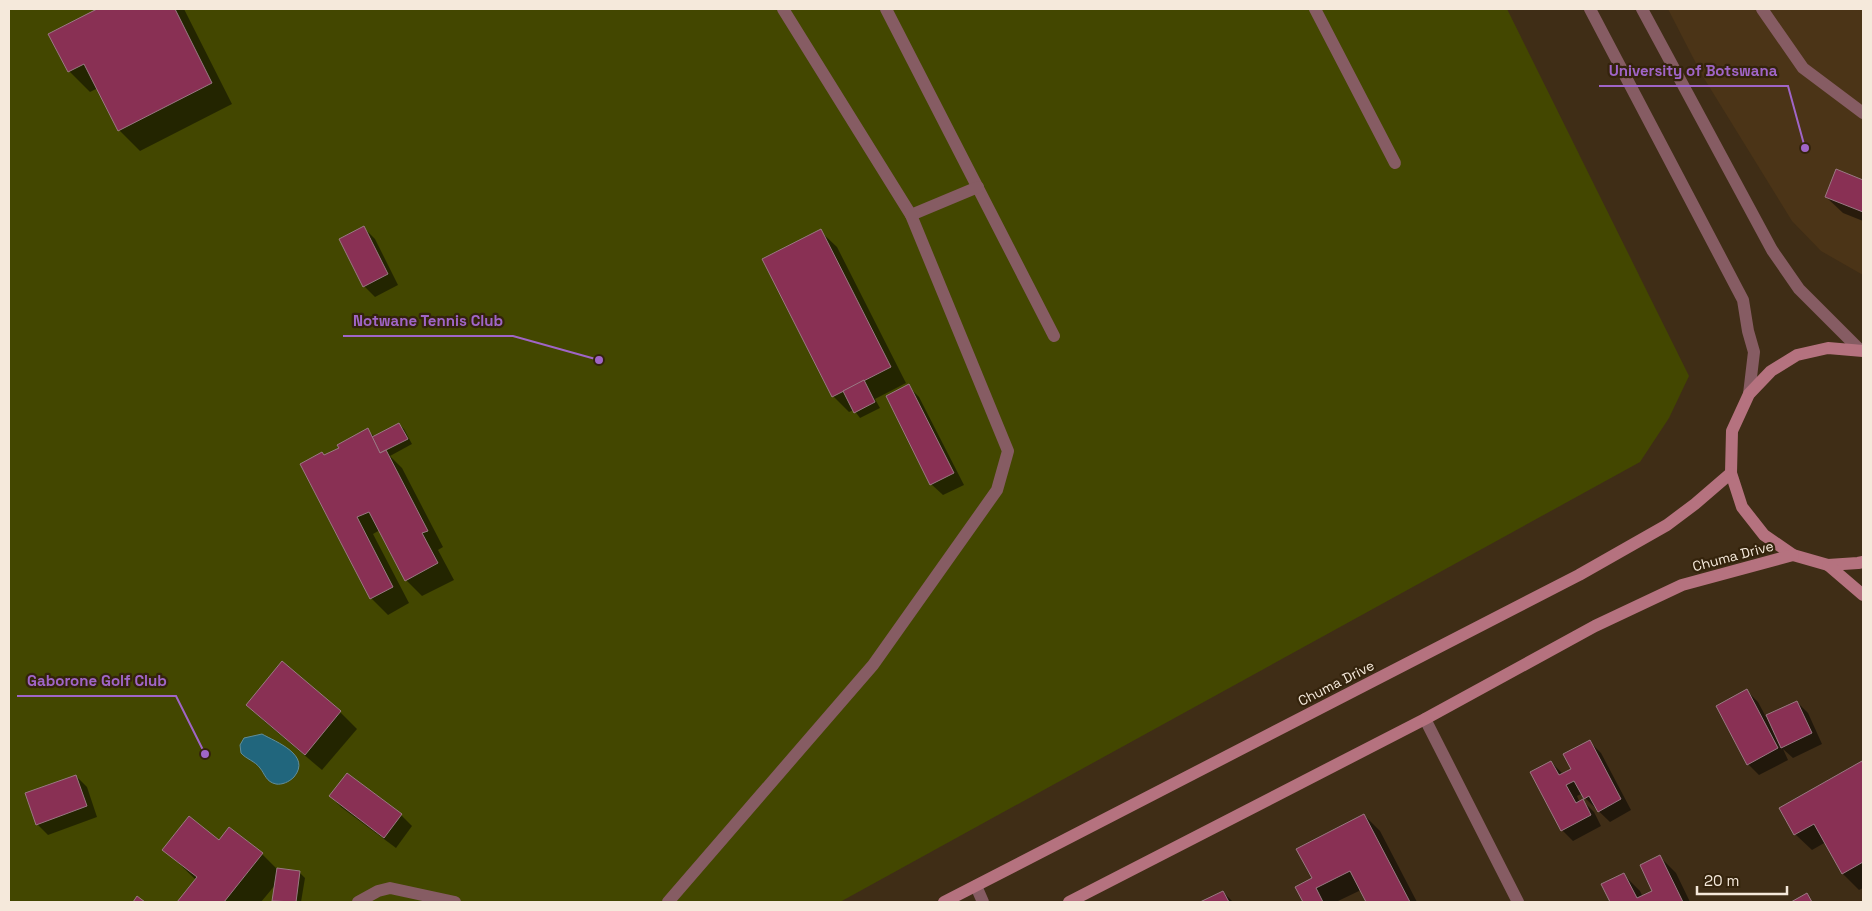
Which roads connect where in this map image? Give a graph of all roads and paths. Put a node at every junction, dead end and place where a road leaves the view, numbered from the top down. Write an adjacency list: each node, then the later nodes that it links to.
1 (783, 9): 10 (street)
2 (886, 9): 9 (street)
3 (1315, 9): 8 (street)
4 (1590, 9): 13 (street)
5 (1642, 9): 12 (street)
6 (1762, 9): 7 (street)
7 (1863, 113)
8 (1395, 163)
9 (978, 188): 10 (street); 11 (street)
10 (911, 215): 23 (street)
11 (1054, 336)
12 (1861, 350): 13 (main road)
13 (1749, 394): 14 (main road)
14 (1731, 473): 15 (main road); 20 (main road, Chuma Drive)
15 (1793, 555): 17 (main road); 19 (main road, Chuma Drive)
16 (1863, 562): 17 (main road)
17 (1828, 564): 18 (main road)
18 (1863, 595)
19 (1425, 719): 26 (main road, Chuma Drive); 27 (street)
20 (976, 886): 24 (main road, Chuma Drive); 25 (street)
21 (358, 902): 22 (street)
22 (455, 902)
23 (668, 902)
24 (944, 902)
25 (983, 902)
26 (1068, 902)
27 (1518, 902)

